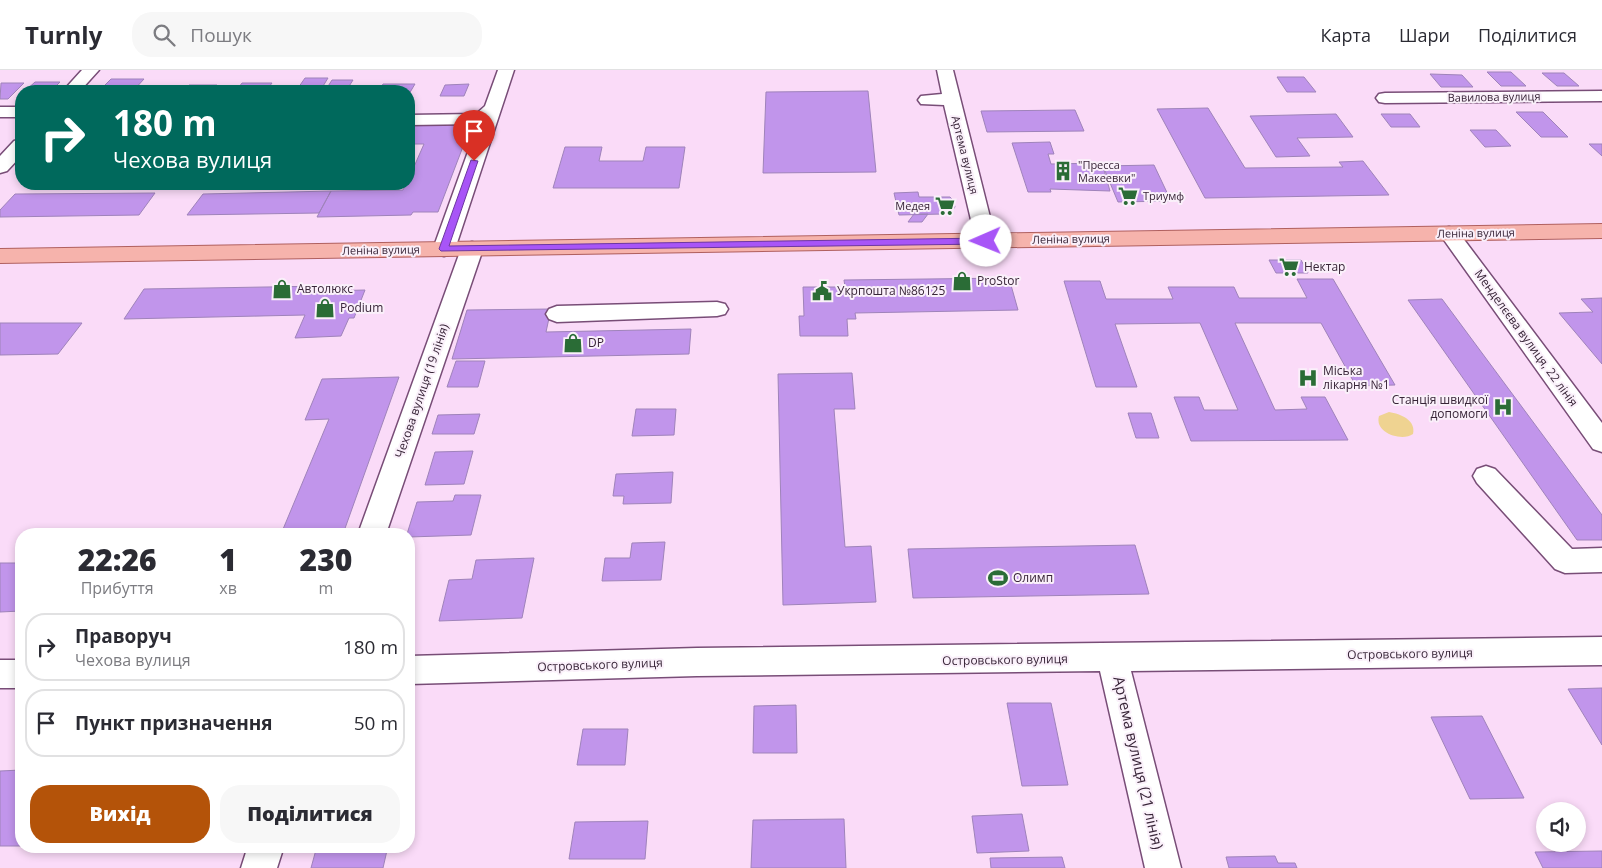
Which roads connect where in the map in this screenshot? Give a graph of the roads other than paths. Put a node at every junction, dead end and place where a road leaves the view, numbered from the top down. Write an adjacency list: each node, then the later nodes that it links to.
1 (91, 70): 4 (street)
2 (506, 70): 10 (street)
3 (945, 70): 7 (street, Артема вулиця)
4 (77, 85)
5 (1602, 96): 6 (street, Вавилова вулиця)
6 (1385, 98)
7 (952, 99): 8 (street); 18 (street, Артема вулиця)
8 (927, 100)
9 (415, 109): 10 (street)
10 (492, 109): 13 (street); 19 (street)
11 (0, 112): 12 (street)
12 (15, 112)
13 (415, 120)
14 (15, 151): 15 (street)
15 (0, 167)
16 (1602, 231): 17 (main road, Леніна вулиця)
17 (1449, 234): 18 (main road, Леніна вулиця); 24 (street, Менделєєва вулиця, 22 лінія)
18 (986, 241): 20 (main road, Леніна вулиця)
19 (444, 249): 20 (main road, Леніна вулиця); 21 (main road, Леніна вулиця)
20 (472, 249): 26 (street, Чехова вулиця (19 лiнiя))
21 (0, 256)
22 (717, 309): 23 (street)
23 (557, 314)
24 (1602, 442)
25 (1486, 476): 27 (street)
26 (374, 528)
27 (1602, 560)
28 (1602, 651): 29 (street, Островського вулиця)
29 (1113, 658): 30 (street, Островського вулиця); 35 (street, Артема вулиця (21 лiнiя))
30 (415, 670)
31 (0, 674): 32 (street)
32 (15, 674)
33 (264, 853): 34 (street)
34 (259, 868)
35 (1163, 868)

